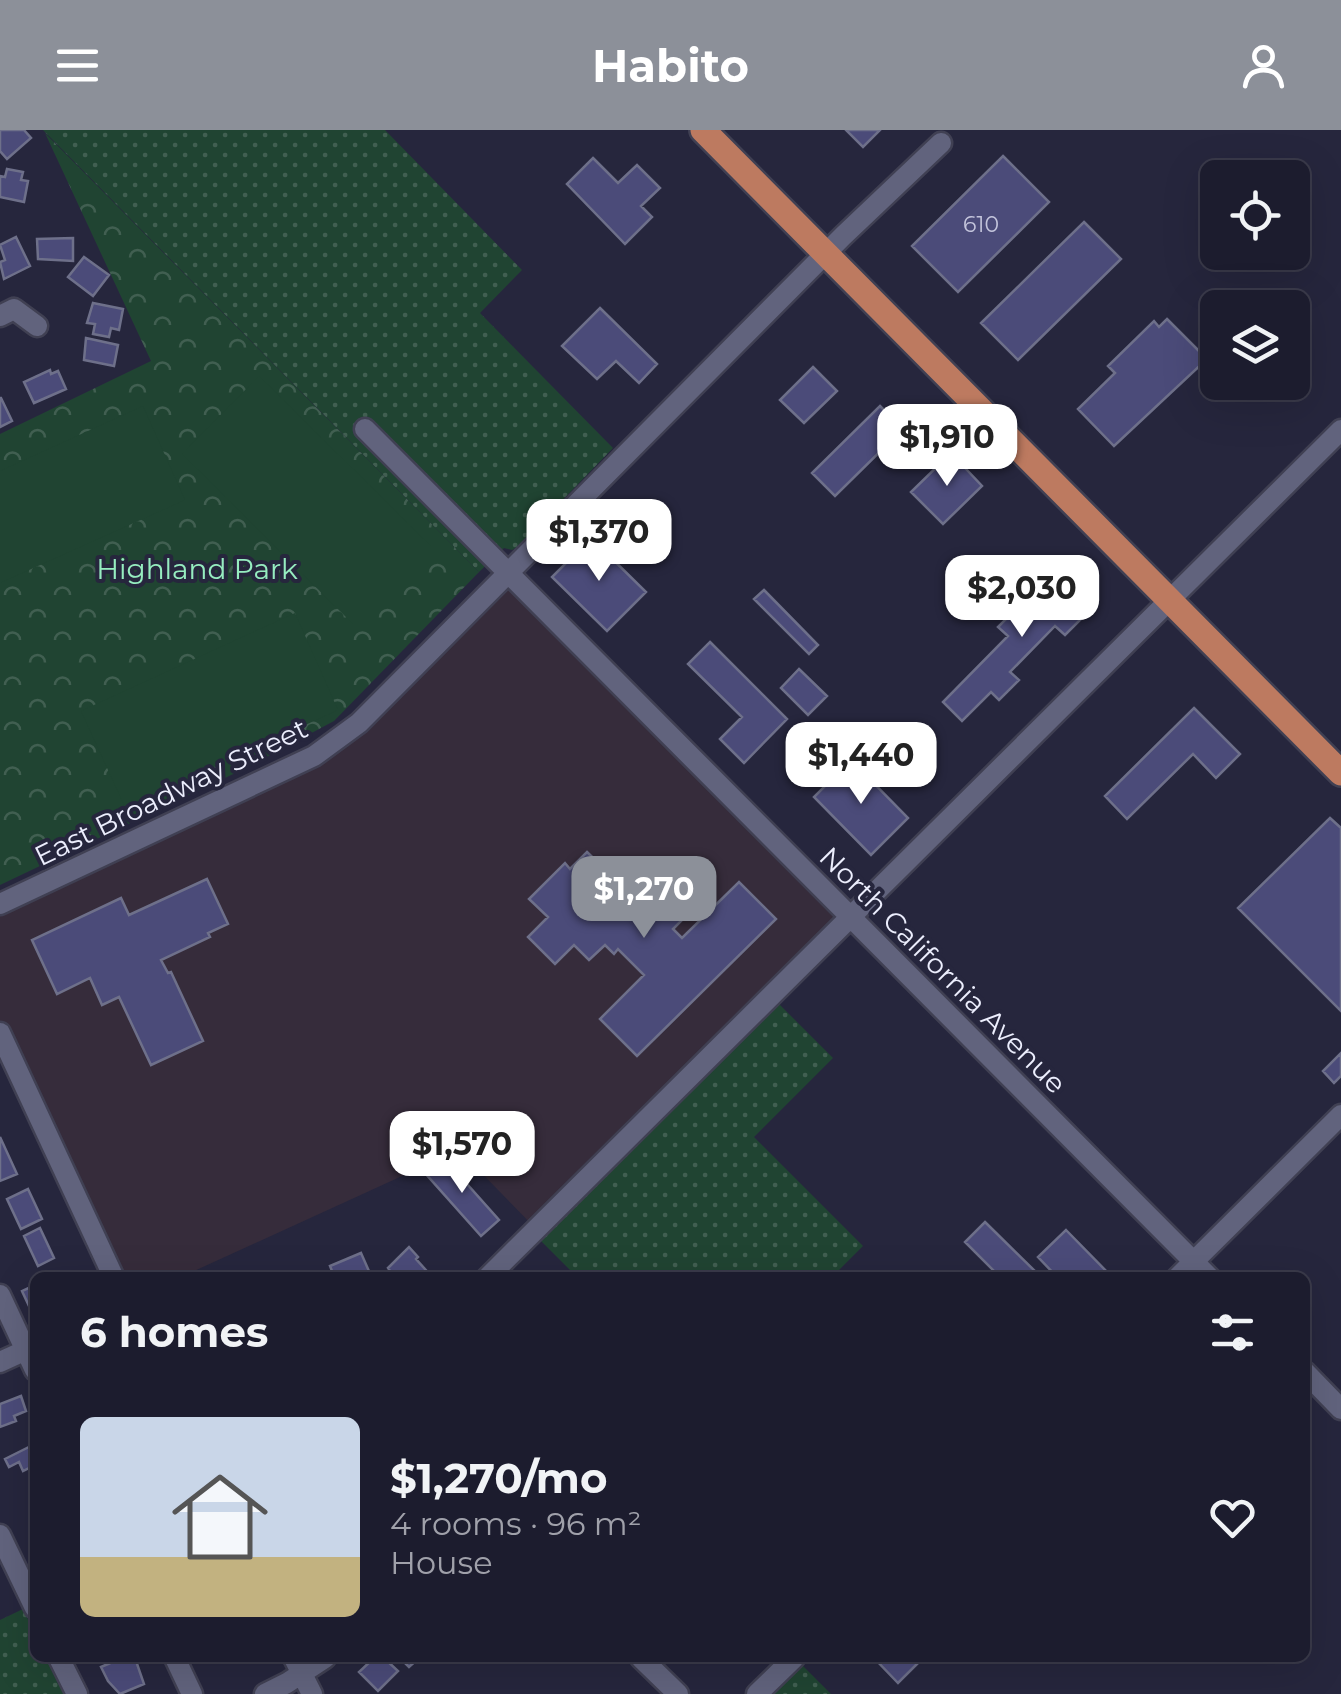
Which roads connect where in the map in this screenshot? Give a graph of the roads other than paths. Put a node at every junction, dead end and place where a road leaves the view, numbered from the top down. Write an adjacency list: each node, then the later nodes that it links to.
1 (704, 130): 3 (main road)
2 (942, 143): 3 (street, East Broadway Street)
3 (826, 253): 8 (street, East Broadway Street); 9 (main road)
4 (0, 316): 5 (street)
5 (37, 326)
6 (365, 428): 8 (street, North California Avenue)
7 (1341, 430): 9 (street)
8 (509, 573): 11 (street, East Broadway Street); 12 (street, North California Avenue)
9 (1168, 600): 10 (main road); 12 (street)
10 (1341, 774)
11 (0, 904)
12 (851, 916): 15 (street, North California Avenue); 17 (street)
13 (0, 1033): 16 (street)
14 (1341, 1115): 15 (street)
15 (1194, 1261): 18 (street); 19 (street, North California Avenue)
16 (111, 1272)
17 (493, 1272)
18 (1184, 1272)
19 (1204, 1272)
20 (0, 1295): 21 (street)
21 (30, 1351)
22 (30, 1355): 23 (street)
23 (0, 1362)
24 (1310, 1377): 25 (street)
25 (1341, 1408)
26 (0, 1535): 27 (street)
27 (30, 1598)
28 (61, 1662): 33 (street)
29 (176, 1662): 34 (street)
30 (646, 1662): 37 (street)
31 (790, 1662): 38 (street)
32 (298, 1665): 35 (street); 36 (street)
33 (77, 1694)
34 (192, 1694)
35 (265, 1694)
36 (312, 1694)
37 (678, 1694)
38 (757, 1694)

